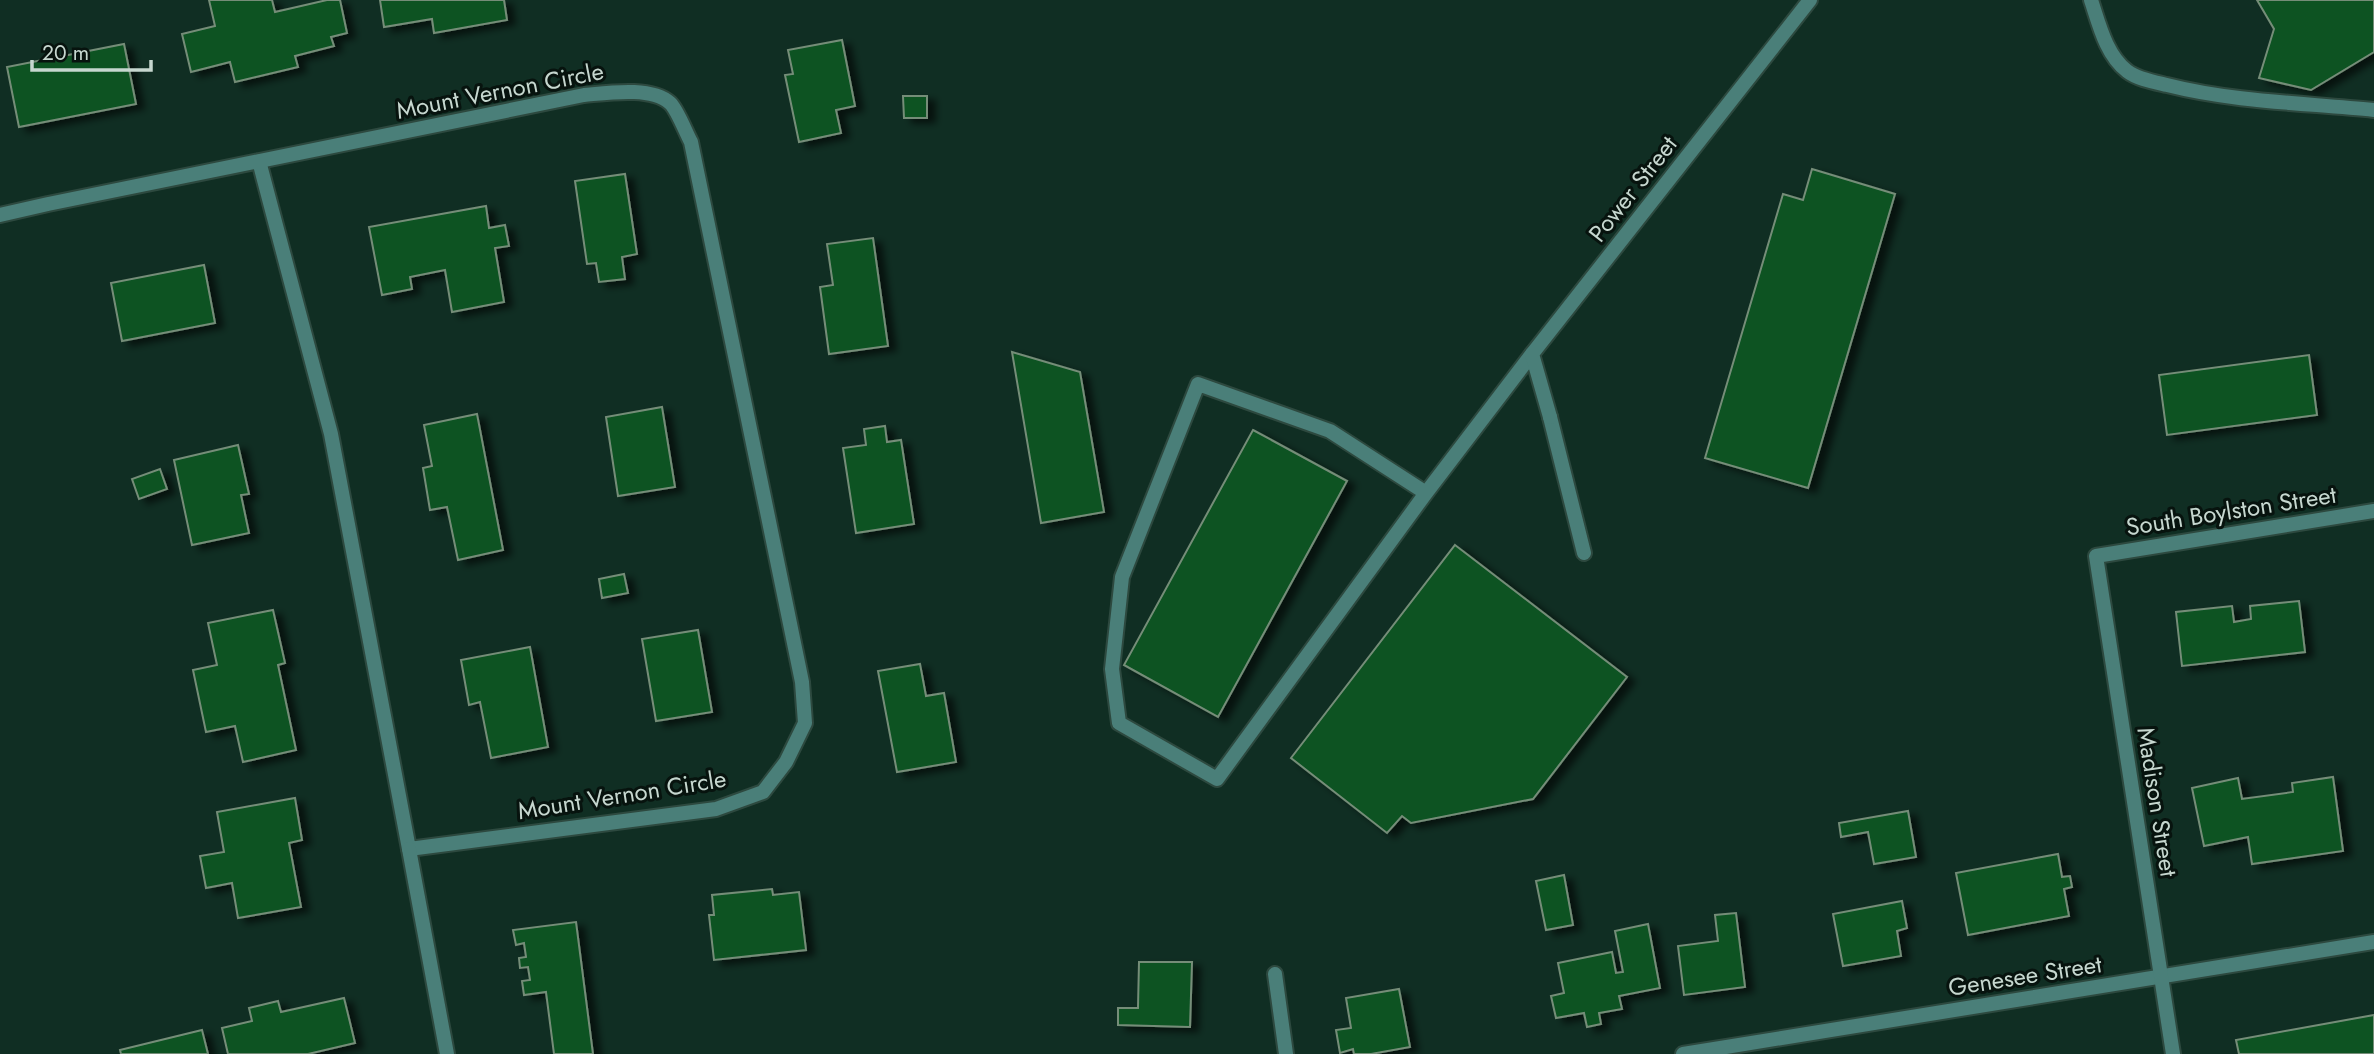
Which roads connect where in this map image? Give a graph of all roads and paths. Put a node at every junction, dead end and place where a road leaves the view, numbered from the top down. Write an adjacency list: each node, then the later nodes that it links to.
1 (1810, 0): 6 (street, Power Street)
2 (2091, 0): 3 (street)
3 (2374, 110)
4 (259, 162): 5 (street); 11 (street); 11 (street, Mount Vernon Circle)
5 (0, 215)
6 (1532, 354): 7 (street, Power Street); 9 (street)
7 (1426, 493): 7 (street, Power Street)
8 (2374, 511): 10 (street, South Boylston Street)
9 (1584, 552)
10 (2096, 556): 14 (street, Madison Street)
11 (409, 849): 15 (street)
12 (2374, 942): 14 (street, Genesee Street)
13 (1275, 974): 16 (street)
14 (2161, 977): 17 (street, Genesee Street); 18 (street, Madison Street)
15 (447, 1054)
16 (1286, 1054)
17 (1683, 1054)
18 (2173, 1054)

